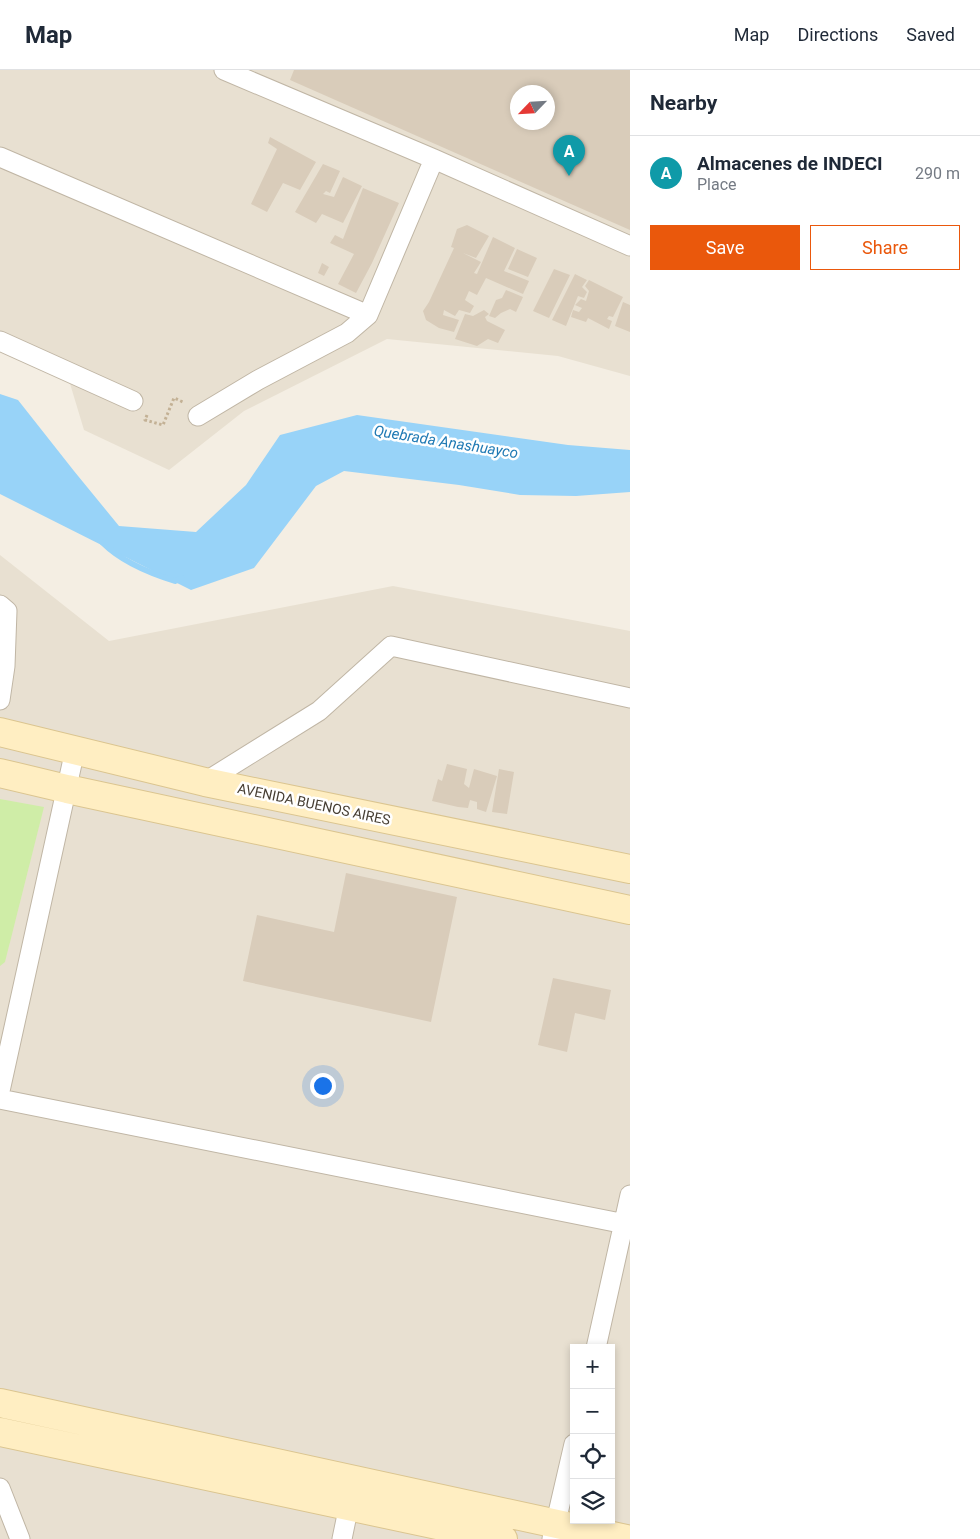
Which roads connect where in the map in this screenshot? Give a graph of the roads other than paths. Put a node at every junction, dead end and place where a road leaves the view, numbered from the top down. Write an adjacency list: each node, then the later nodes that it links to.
1 (224, 70): 3 (street)
2 (0, 157): 5 (street)
3 (434, 159): 4 (street); 5 (street)
4 (630, 246)
5 (368, 314): 8 (street)
6 (0, 341): 7 (street)
7 (132, 401)
8 (194, 411)
9 (0, 605): 11 (street)
10 (630, 698): 15 (street)
11 (0, 700)
12 (0, 732): 13 (street, AVENIDA BUENOS AIRES)
13 (75, 750): 15 (street, AVENIDA BUENOS AIRES); 16 (street)
14 (0, 773): 16 (street)
15 (205, 782): 17 (street, AVENIDA BUENOS AIRES)
16 (67, 789): 18 (street); 19 (street)
17 (630, 869)
18 (630, 910)
19 (0, 1091)
20 (0, 1099): 22 (street)
21 (630, 1195): 22 (street)
22 (627, 1225): 23 (street)
23 (597, 1344)
24 (0, 1403): 29 (street)
25 (0, 1432): 28 (street)
26 (570, 1461): 29 (street)
27 (0, 1488): 30 (street)
28 (349, 1505): 31 (street); 32 (street)
29 (554, 1531): 33 (street)
30 (20, 1539)
31 (342, 1539)
32 (503, 1539)
33 (626, 1539)

